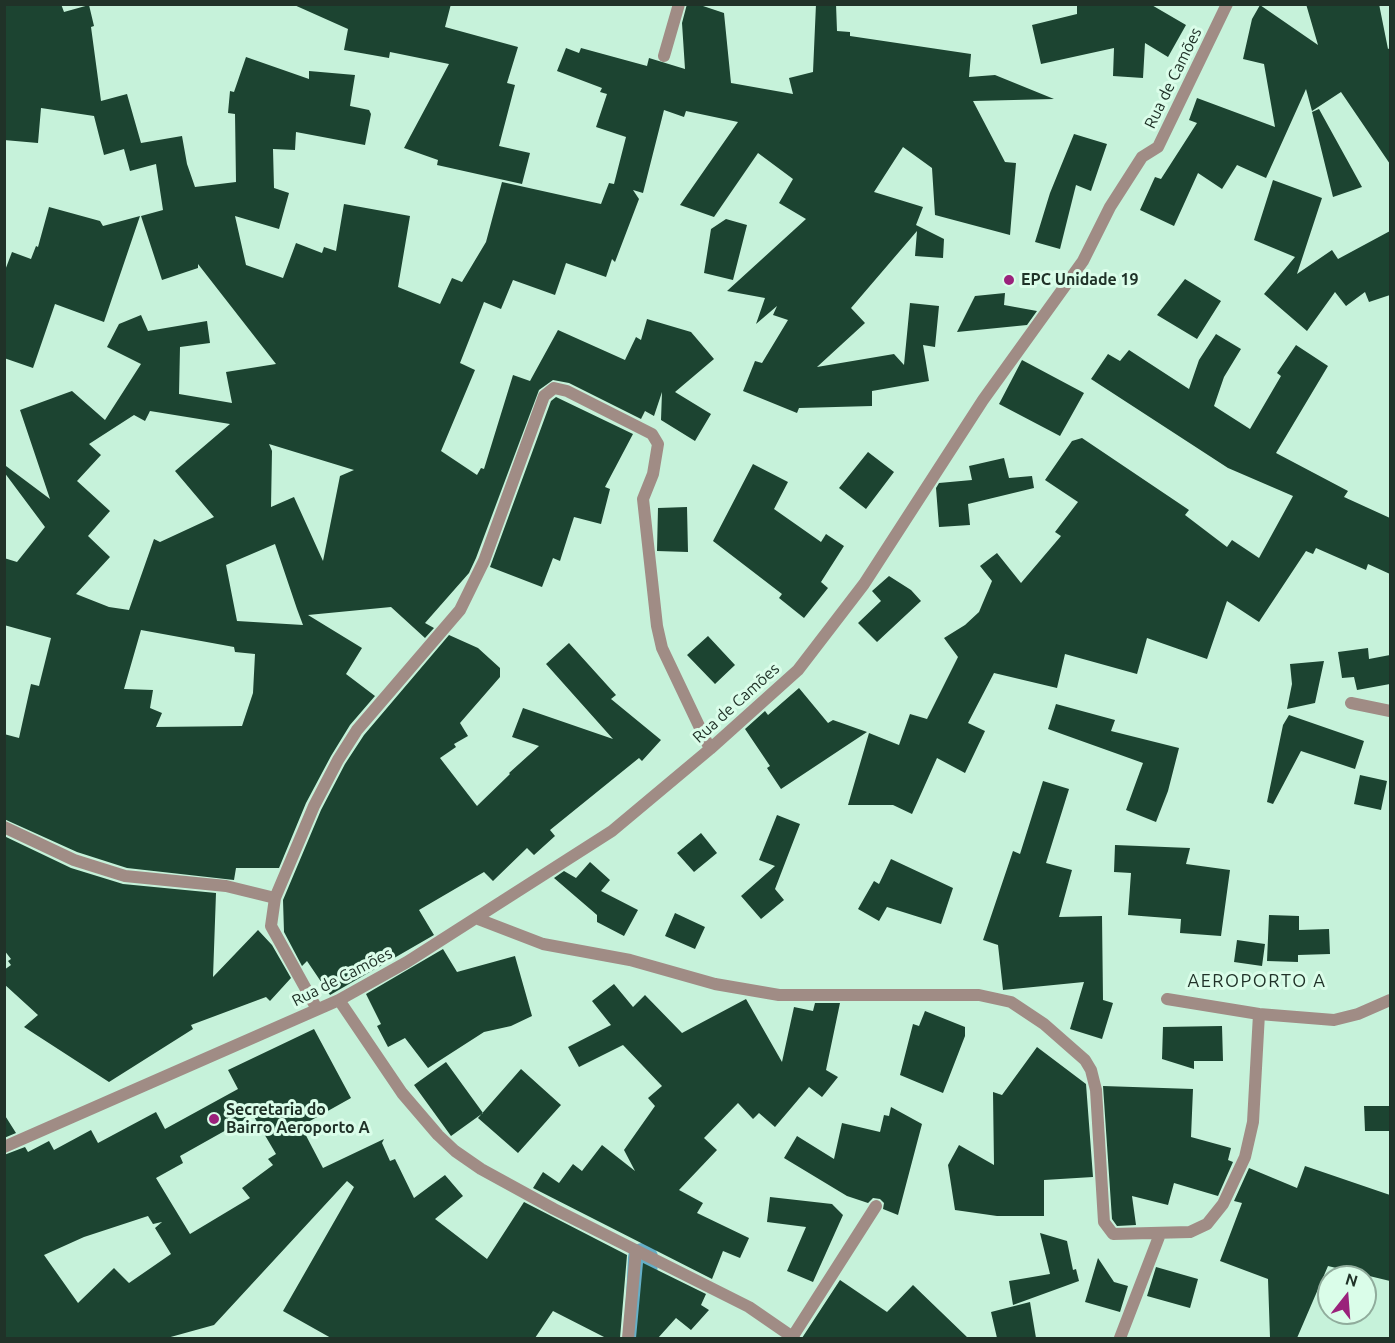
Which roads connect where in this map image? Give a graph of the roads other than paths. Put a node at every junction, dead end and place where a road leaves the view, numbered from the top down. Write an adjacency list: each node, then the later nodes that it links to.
1 (679, 4): 3 (street)
2 (1227, 4): 6 (street, Rua de Camões)
3 (664, 56)
4 (1351, 704): 5 (street)
5 (1390, 711)
6 (710, 749): 8 (street); 9 (street, Rua de Camões)
7 (4, 827): 8 (street)
8 (275, 898): 13 (street)
9 (478, 919): 11 (street, Rua de Camões); 17 (street)
10 (1167, 999): 14 (street)
11 (339, 1000): 13 (street, Rua de Camões); 18 (street)
12 (1390, 1000): 14 (street)
13 (317, 1009): 15 (street, Rua de Camões)
14 (1259, 1014): 17 (street)
15 (4, 1147)
16 (876, 1206): 19 (street)
17 (1160, 1234): 21 (street)
18 (636, 1250): 19 (street); 20 (street)
19 (794, 1337)
20 (628, 1338)
21 (1120, 1338)

